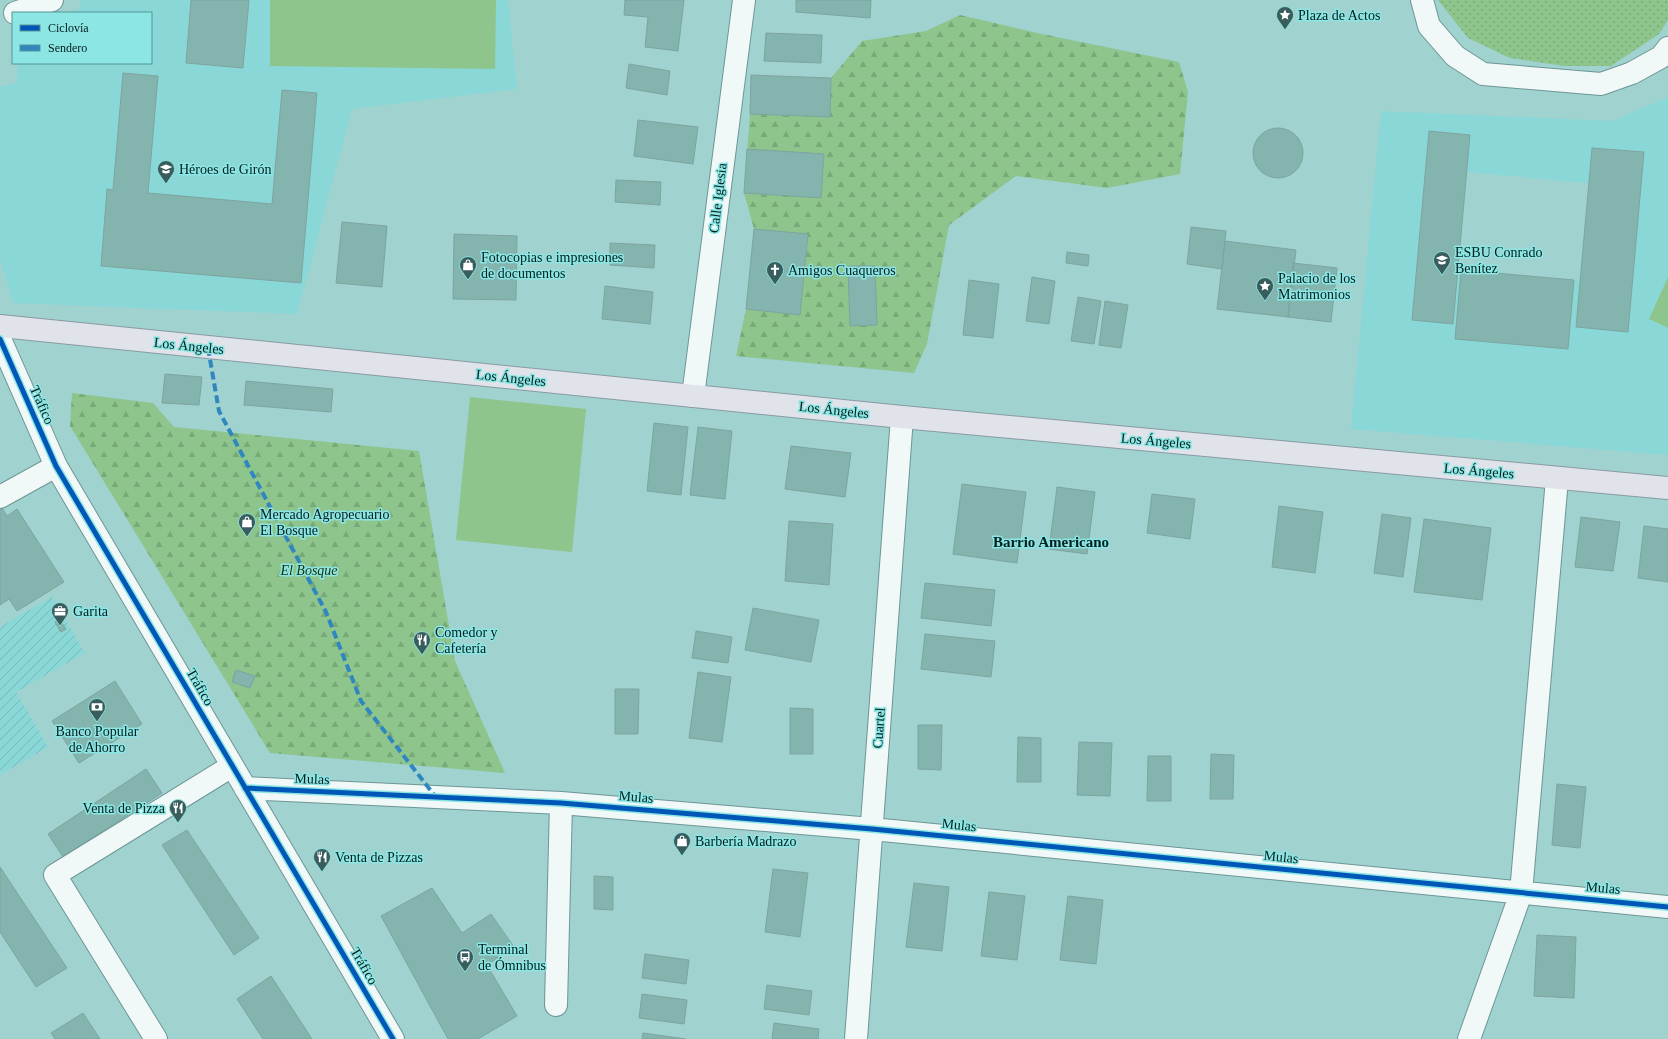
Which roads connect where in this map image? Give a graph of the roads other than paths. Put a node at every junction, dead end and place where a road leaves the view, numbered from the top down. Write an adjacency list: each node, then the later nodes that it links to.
1 (52, 0): 4 (street)
2 (744, 0): 10 (street, Calle Iglesia)
3 (1422, 0): 7 (street)
4 (17, 12)
5 (12, 14): 6 (street)
6 (0, 17)
7 (1668, 48)
8 (0, 326): 10 (main road, Los Ángeles)
9 (0, 339): 12 (street, Tráfico)
10 (692, 396): 11 (main road, Los Ángeles)
11 (902, 417): 13 (main road, Los Ángeles); 19 (street, Cuartel)
12 (56, 466): 15 (street); 16 (street, Tráfico)
13 (1557, 479): 14 (main road, Los Ángeles); 20 (street)
14 (1668, 488)
15 (0, 498)
16 (232, 766): 17 (street, Tráfico); 23 (street)
17 (245, 788): 18 (street, Mulas); 24 (street, Tráfico)
18 (560, 803): 19 (street, Mulas); 22 (street)
19 (872, 829): 20 (street, Mulas); 25 (street, Cuartel)
20 (1521, 893): 21 (street, Mulas); 26 (street)
21 (1668, 907)
22 (556, 1005)
23 (156, 1039)
24 (393, 1039)
25 (856, 1039)
26 (1469, 1039)

